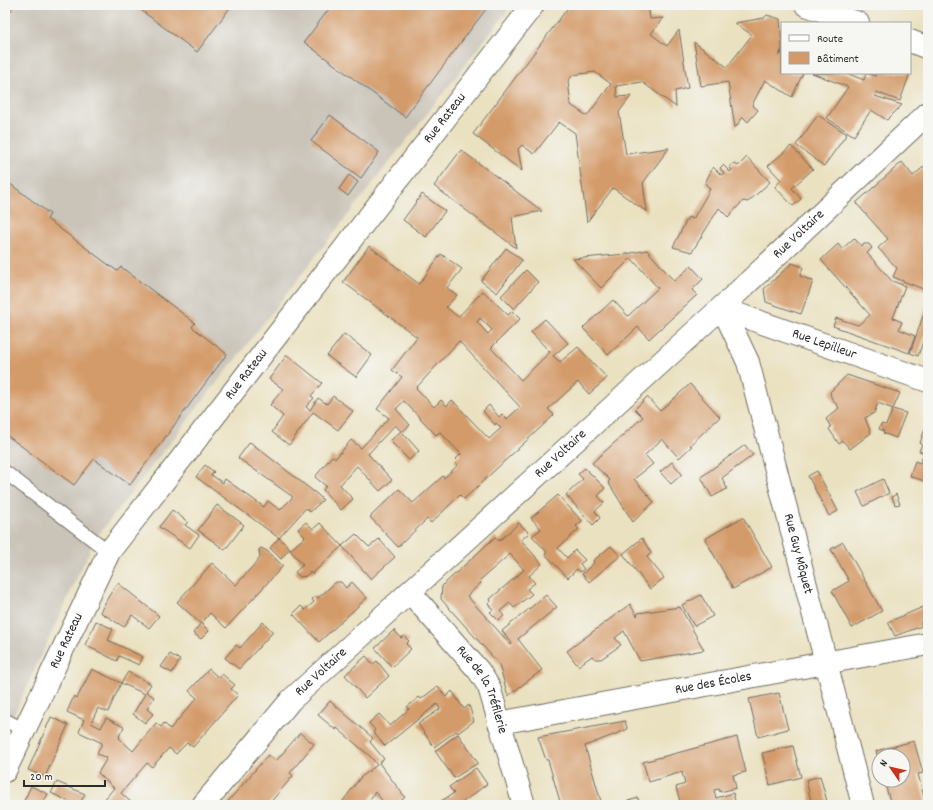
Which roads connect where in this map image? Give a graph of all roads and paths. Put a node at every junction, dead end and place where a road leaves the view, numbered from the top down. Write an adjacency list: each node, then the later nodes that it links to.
1 (533, 5): 10 (street, Rue Rateau)
2 (806, 5): 3 (street)
3 (855, 22)
4 (911, 41): 5 (street)
5 (928, 48)
6 (928, 113): 7 (street, Rue Voltaire)
7 (722, 307): 8 (street, Rue Lepilleur); 11 (street, Rue Voltaire); 13 (street, Rue Guy Môquet)
8 (928, 381)
9 (5, 472): 10 (lane)
10 (109, 552): 16 (street, Rue Rateau)
11 (410, 592): 15 (street, Rue de la Tréfilerie); 18 (street, Rue Voltaire)
12 (928, 644): 13 (street, Rue des Écoles)
13 (826, 663): 15 (street, Rue des Écoles); 20 (street, Rue Guy Môquet)
14 (5, 720): 16 (lane)
15 (499, 723): 19 (street, Rue de la Tréfilerie)
16 (24, 730): 17 (street, Rue Rateau)
17 (5, 771)
18 (203, 805)
19 (524, 805)
20 (863, 805)

